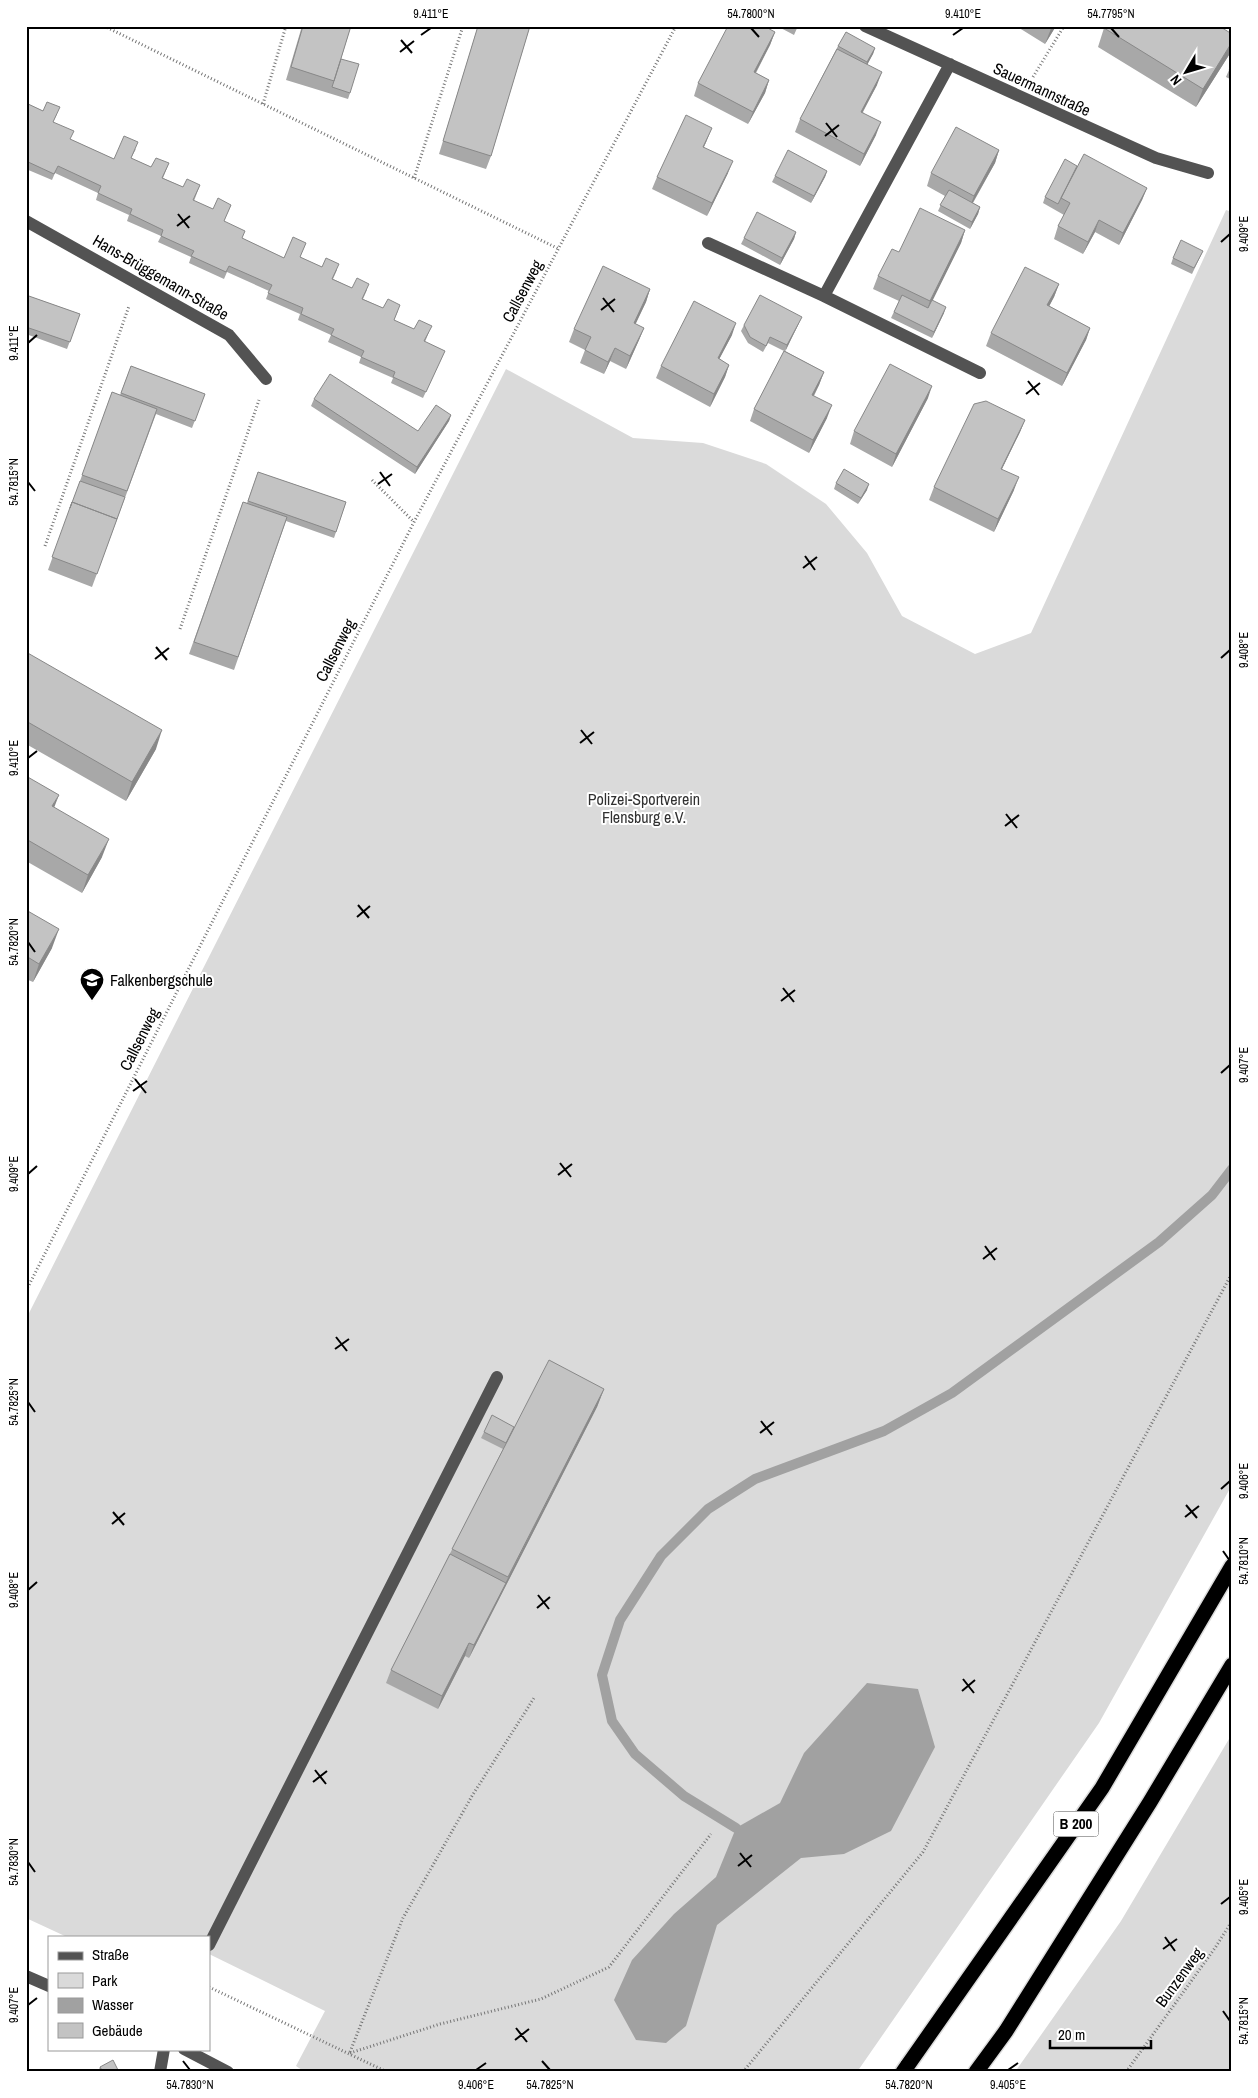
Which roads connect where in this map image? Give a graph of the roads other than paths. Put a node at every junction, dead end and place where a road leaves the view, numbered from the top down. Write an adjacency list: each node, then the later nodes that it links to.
1 (865, 26): 2 (street, Sauermannstraße)
2 (950, 64): 3 (street, Sauermannstraße); 6 (street)
3 (1208, 173)
4 (26, 220): 8 (street, Hans-Brüggemann-Straße)
5 (708, 243): 6 (street)
6 (824, 296): 7 (street)
7 (980, 373)
8 (266, 379)
9 (497, 1377): 12 (street)
10 (1232, 1566): 19 (highway, B 200)
11 (1232, 1665): 20 (highway)
12 (210, 1943)
13 (26, 1976): 14 (street)
14 (48, 1986)
15 (164, 2050): 17 (street)
16 (186, 2050): 18 (street)
17 (160, 2072)
18 (228, 2072)
19 (903, 2072)
20 (976, 2072)

